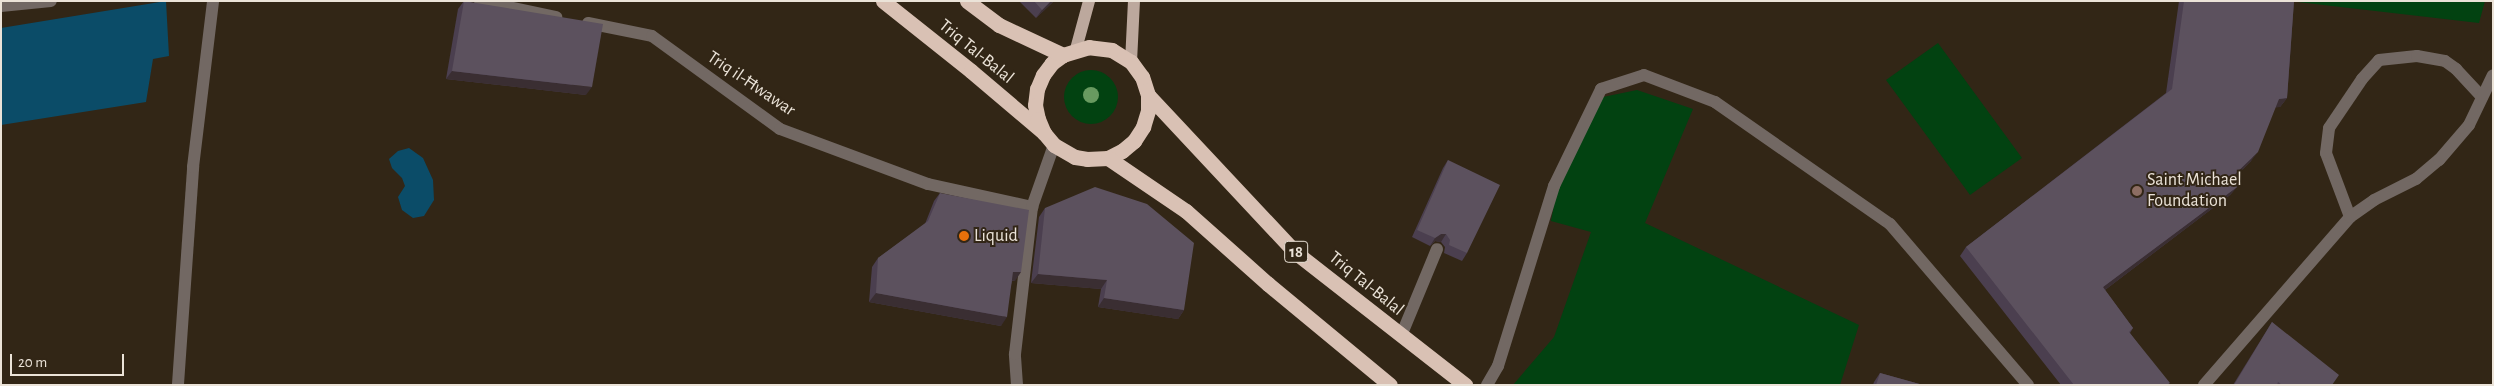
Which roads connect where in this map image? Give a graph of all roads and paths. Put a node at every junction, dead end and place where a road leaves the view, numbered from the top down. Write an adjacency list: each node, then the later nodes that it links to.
1 (50, 1): 8 (street)
2 (213, 1): 21 (street)
3 (480, 1): 17 (street, Triq il-Ħwawar)
4 (883, 1): 14 (highway, Triq Tal-Balal / 18)
5 (967, 1): 9 (highway, Triq Tal-Balal / 18)
6 (1089, 1): 9 (main road)
7 (1134, 1): 10 (main road)
8 (1, 6)
9 (1069, 52): 10 (highway, Triq Tal-Balal / 18); 14 (highway, Triq Tal-Balal / 18)
10 (1131, 62): 12 (highway, Triq Tal-Balal / 18)
11 (2493, 75): 13 (street)
12 (1148, 95): 16 (highway, Triq Tal-Balal / 18); 20 (highway, Triq Tal-Balal / 18)
13 (2482, 97): 18 (street); 18 (street)
14 (1044, 133): 15 (highway, Triq Tal-Balal / 18)
15 (1054, 145): 16 (highway, Triq Tal-Balal / 18); 17 (street)
16 (1108, 158): 23 (highway, 18)
17 (1032, 207): 22 (street)
18 (2350, 217): 27 (street)
19 (1437, 249): 20 (street)
20 (1401, 336): 24 (highway, Triq Tal-Balal / 18)
21 (178, 384)
22 (1017, 385)
23 (1390, 385)
24 (1464, 385)
25 (1487, 385): 26 (street)
26 (2028, 385)
27 (2204, 385)

